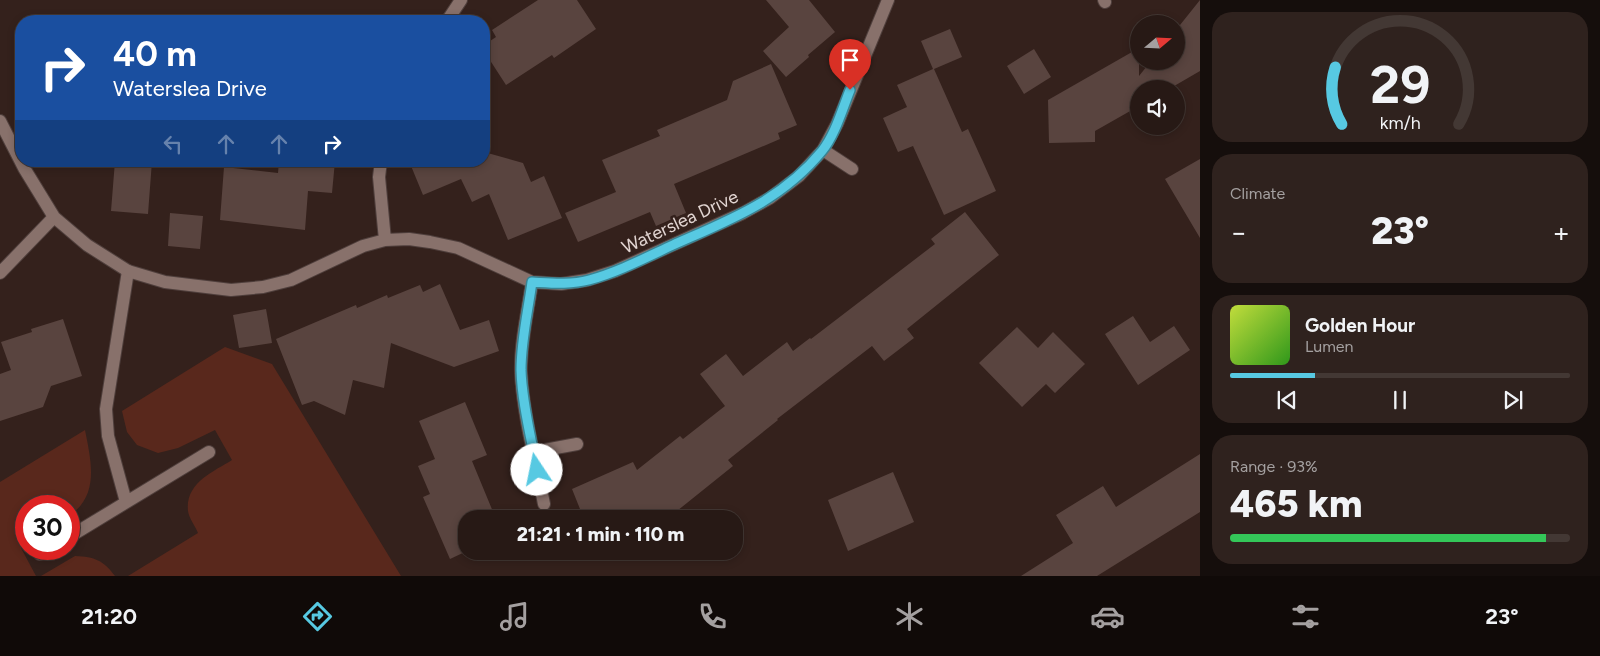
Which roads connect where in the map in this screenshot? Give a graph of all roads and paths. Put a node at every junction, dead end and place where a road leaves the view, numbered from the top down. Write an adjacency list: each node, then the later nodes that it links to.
1 (461, 0): 3 (street)
2 (888, 0): 6 (street, Waterslea Drive)
3 (451, 15)
4 (0, 121): 5 (street, Waterslea Drive)
5 (15, 150)
6 (823, 150): 9 (street); 14 (street, Waterslea Drive)
7 (23, 167): 10 (street, Waterslea Drive)
8 (380, 167): 11 (street)
9 (852, 169)
10 (54, 217): 12 (street, Waterslea Drive); 13 (street)
11 (384, 240): 12 (street, Waterslea Drive); 14 (street, Waterslea Drive)
12 (128, 271): 18 (street)
13 (0, 273)
14 (532, 282): 17 (street)
15 (577, 444): 17 (street)
16 (209, 452): 18 (street)
17 (534, 452): 19 (street)
18 (126, 502): 20 (street)
19 (544, 504)
20 (80, 530)

